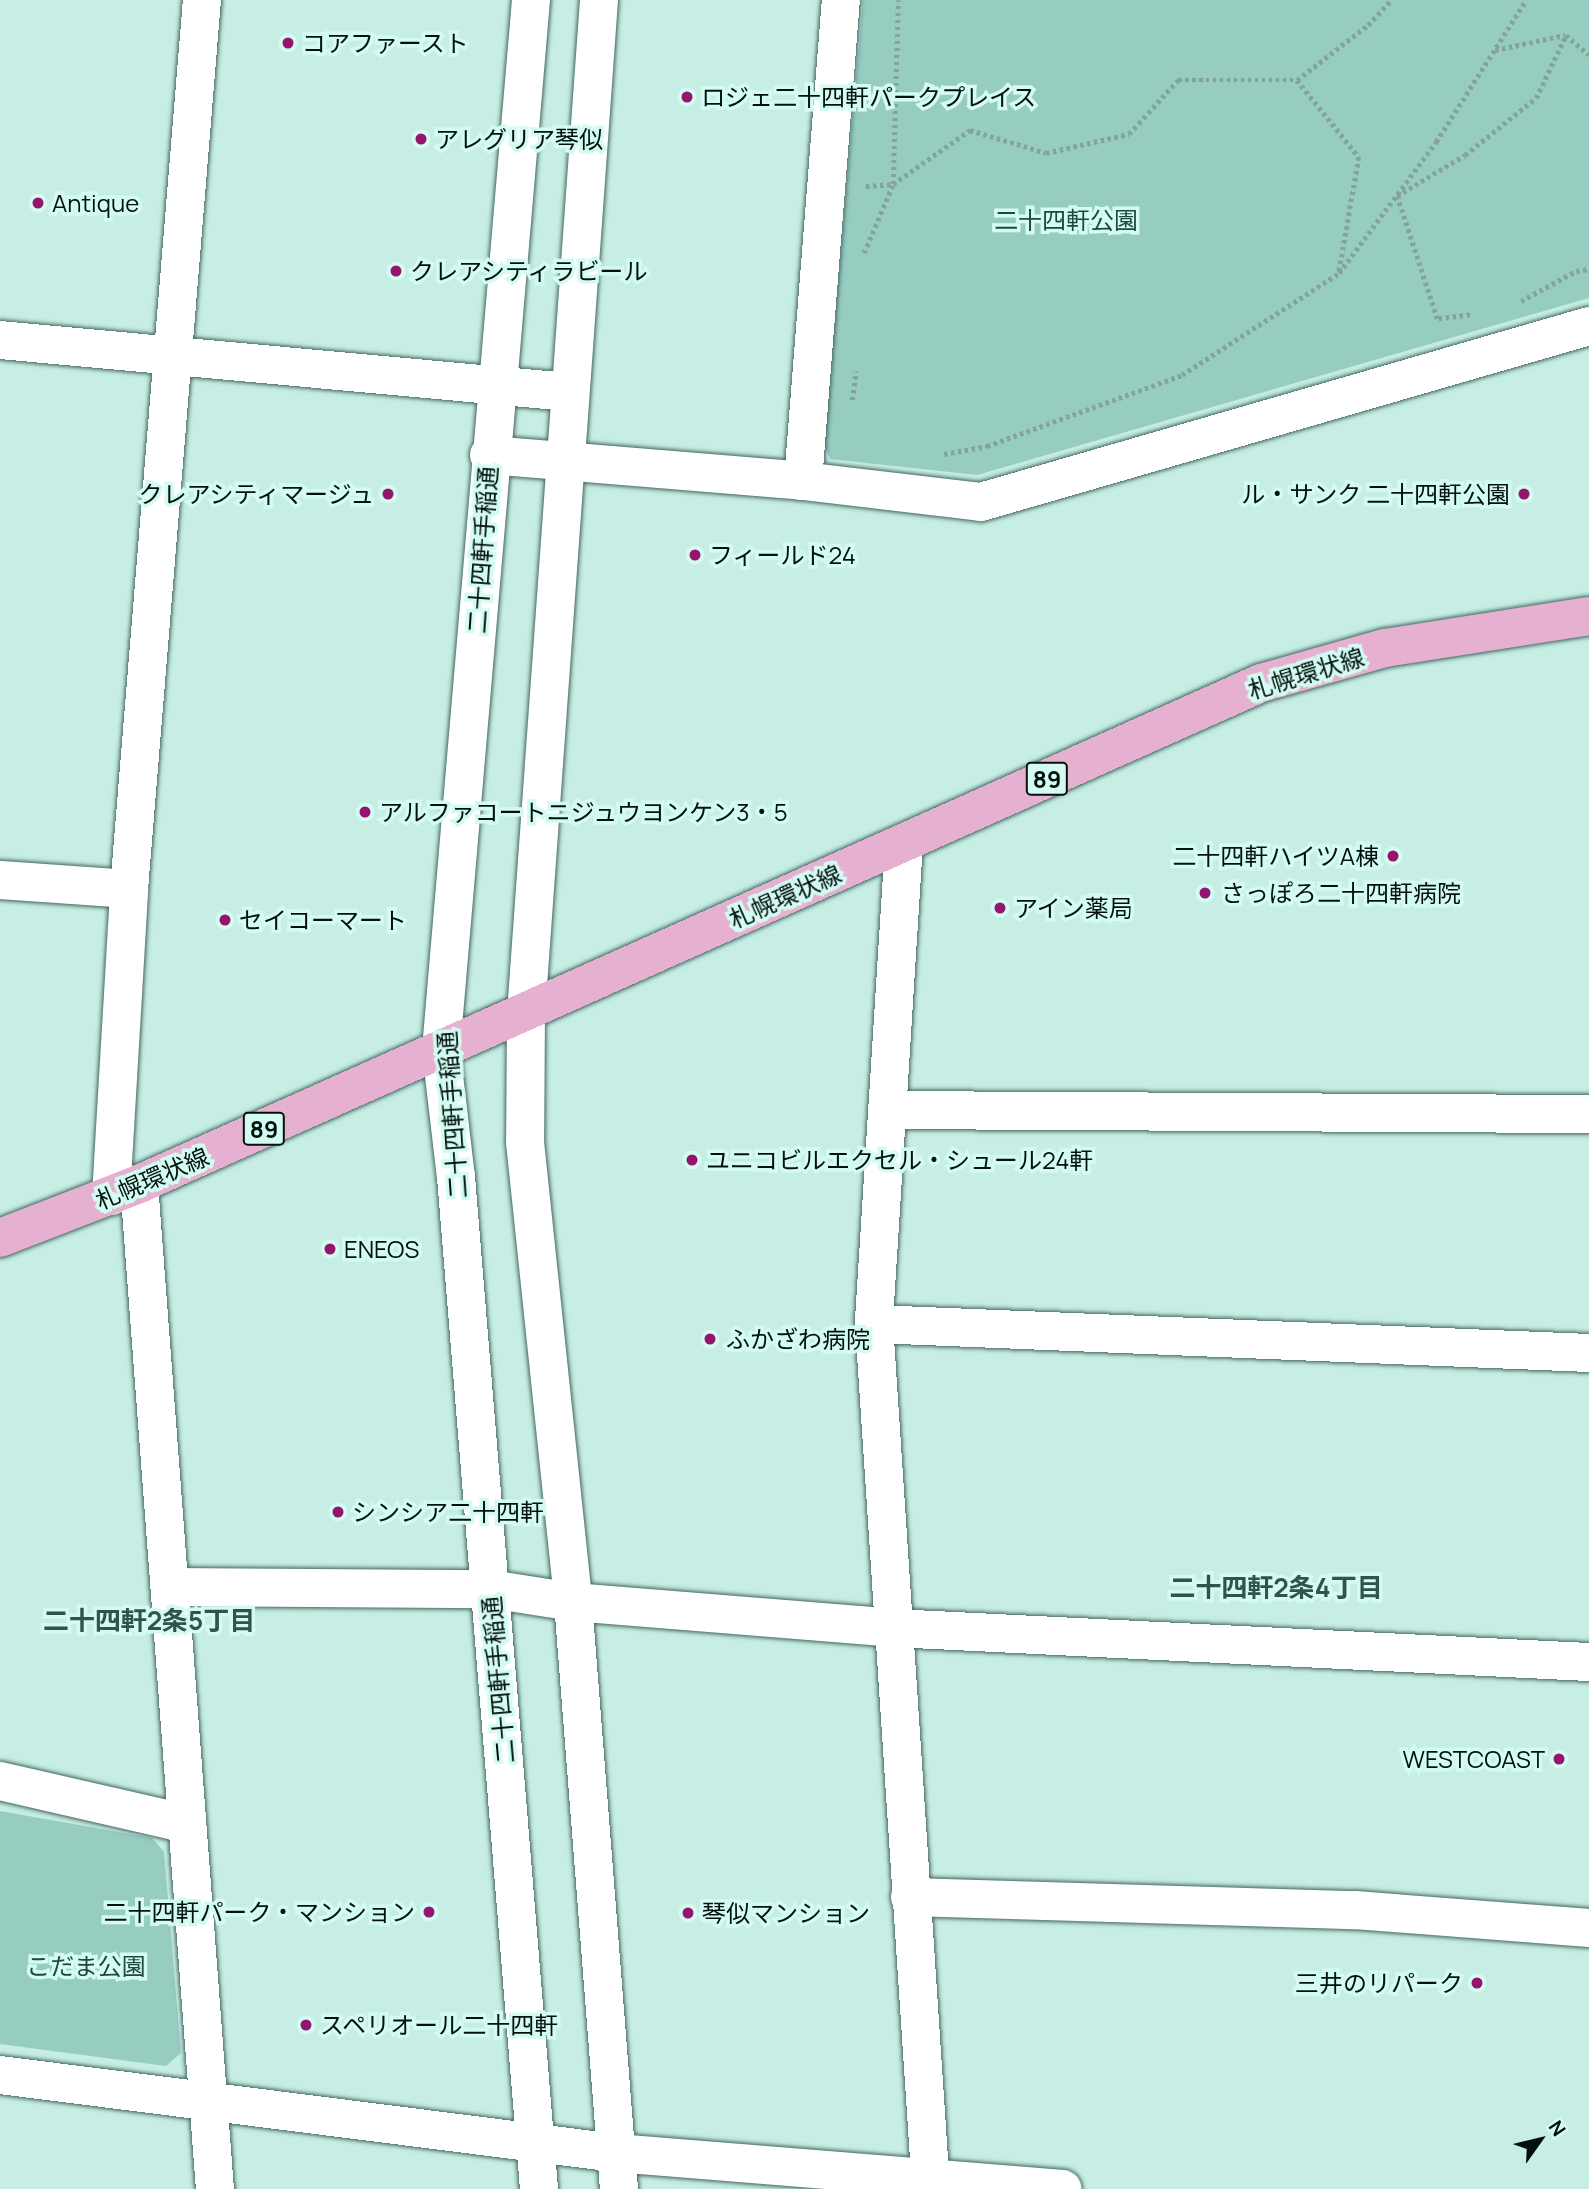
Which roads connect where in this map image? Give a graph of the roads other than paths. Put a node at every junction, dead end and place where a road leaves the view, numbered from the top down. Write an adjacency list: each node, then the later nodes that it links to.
1 (202, 0): 7 (street)
2 (531, 0): 8 (street, 二十四軒手稲通)
3 (599, 0): 9 (street)
4 (841, 0): 12 (street)
5 (1589, 326): 12 (street)
6 (0, 340): 7 (street)
7 (172, 356): 8 (street); 16 (street)
8 (496, 386): 9 (street); 10 (street, 二十四軒手稲通)
9 (568, 392): 11 (street)
10 (489, 455): 11 (street); 18 (street, 二十四軒手稲通)
11 (562, 462): 12 (street); 17 (street)
12 (803, 481)
13 (1589, 616): 14 (main road, 札幌環状線 / 89)
14 (904, 843): 17 (main road, 札幌環状線 / 89); 19 (street)
15 (0, 880): 16 (street)
16 (129, 889): 21 (street)
17 (526, 1013): 18 (main road, 札幌環状線 / 89); 27 (street)
18 (441, 1051): 21 (main road, 札幌環状線 / 89); 26 (street, 二十四軒手稲通)
19 (887, 1110): 20 (street); 23 (street)
20 (1589, 1114)
21 (125, 1190): 22 (main road, 札幌環状線 / 89); 25 (street)
22 (0, 1238)
23 (874, 1324): 24 (street); 28 (street)
24 (1589, 1353)
25 (170, 1587): 26 (street); 31 (street)
26 (490, 1589): 27 (street); 36 (street, 二十四軒手稲通)
27 (573, 1602): 28 (street); 37 (street)
28 (892, 1629): 29 (street); 32 (street)
29 (1589, 1662)
30 (0, 1781): 31 (street)
31 (187, 1824): 35 (street)
32 (911, 1897): 33 (street); 38 (street)
33 (1589, 1928)
34 (0, 2075): 35 (street)
35 (209, 2104): 36 (street); 39 (street)
36 (536, 2144): 37 (street); 40 (street, 二十四軒手稲通)
37 (617, 2171): 38 (street)
38 (930, 2184): 41 (street)
39 (215, 2189)
40 (539, 2189)
41 (1063, 2189)

